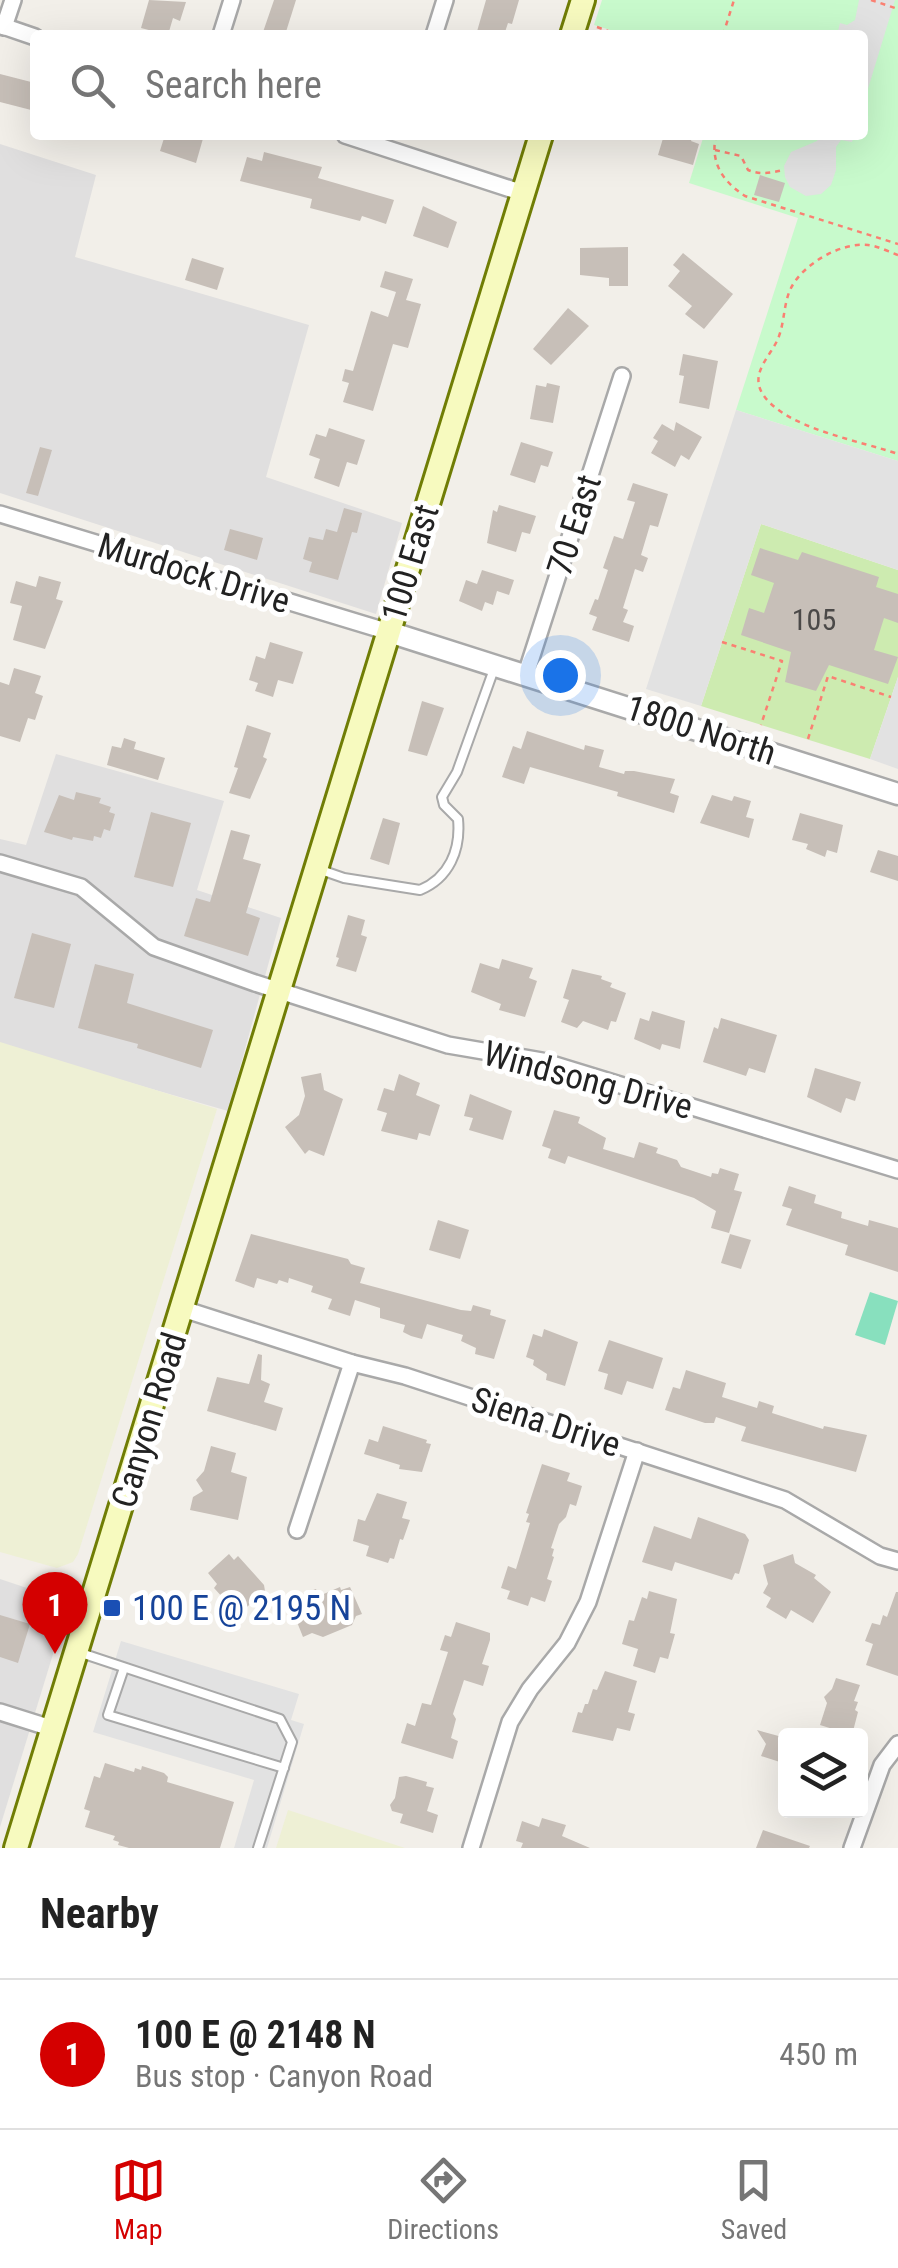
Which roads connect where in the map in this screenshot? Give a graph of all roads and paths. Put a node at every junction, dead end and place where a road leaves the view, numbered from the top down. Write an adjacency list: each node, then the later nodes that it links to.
1 (12, 0): 8 (street)
2 (232, 0): 10 (street)
3 (444, 0): 11 (street)
4 (583, 0): 12 (main road)
5 (734, 0): 14 (path)
6 (871, 0): 7 (path)
7 (898, 9)
8 (2, 26): 15 (street)
9 (596, 27): 13 (path)
10 (223, 30)
11 (435, 30)
12 (574, 30)
13 (605, 30)
14 (725, 30)
15 (30, 35)
16 (539, 140): 21 (main road, 100 East)
17 (715, 140): 19 (path)
18 (400, 143): 21 (street)
19 (713, 150): 20 (path); 22 (path)
20 (783, 170)
21 (523, 193): 27 (main road, 100 East)
22 (898, 244)
23 (898, 255): 25 (path)
24 (622, 376): 30 (street, 70 East)
25 (898, 454)
26 (0, 514): 27 (street, Murdock Drive)
27 (389, 632): 29 (street, 1800 North); 36 (main road, 100 East)
28 (722, 642): 32 (path)
29 (496, 665): 30 (street, 1800 North); 36 (lane)
30 (526, 674): 34 (street, 1800 North)
31 (891, 697): 33 (path)
32 (761, 725)
33 (808, 739)
34 (898, 794)
35 (0, 863): 37 (street, Windsong Drive)
36 (315, 868): 37 (main road, 100 East)
37 (279, 991): 38 (street, Windsong Drive); 39 (main road, Canyon Road)
38 (898, 1170)
39 (183, 1309): 40 (street, Siena Drive); 44 (main road, Canyon Road)
40 (352, 1363): 41 (street, Siena Drive); 42 (street)
41 (637, 1451): 43 (street, Siena Drive); 52 (street)
42 (298, 1530)
43 (898, 1561)
44 (78, 1652): 45 (lane); 47 (main road, Canyon Road)
45 (124, 1668): 49 (lane); 49 (lane)
46 (0, 1712): 47 (street)
47 (54, 1730): 50 (main road, Canyon Road)
48 (898, 1744): 53 (street)
49 (284, 1768): 51 (lane)
50 (16, 1848)
51 (258, 1848)
52 (471, 1848)
53 (852, 1848)

